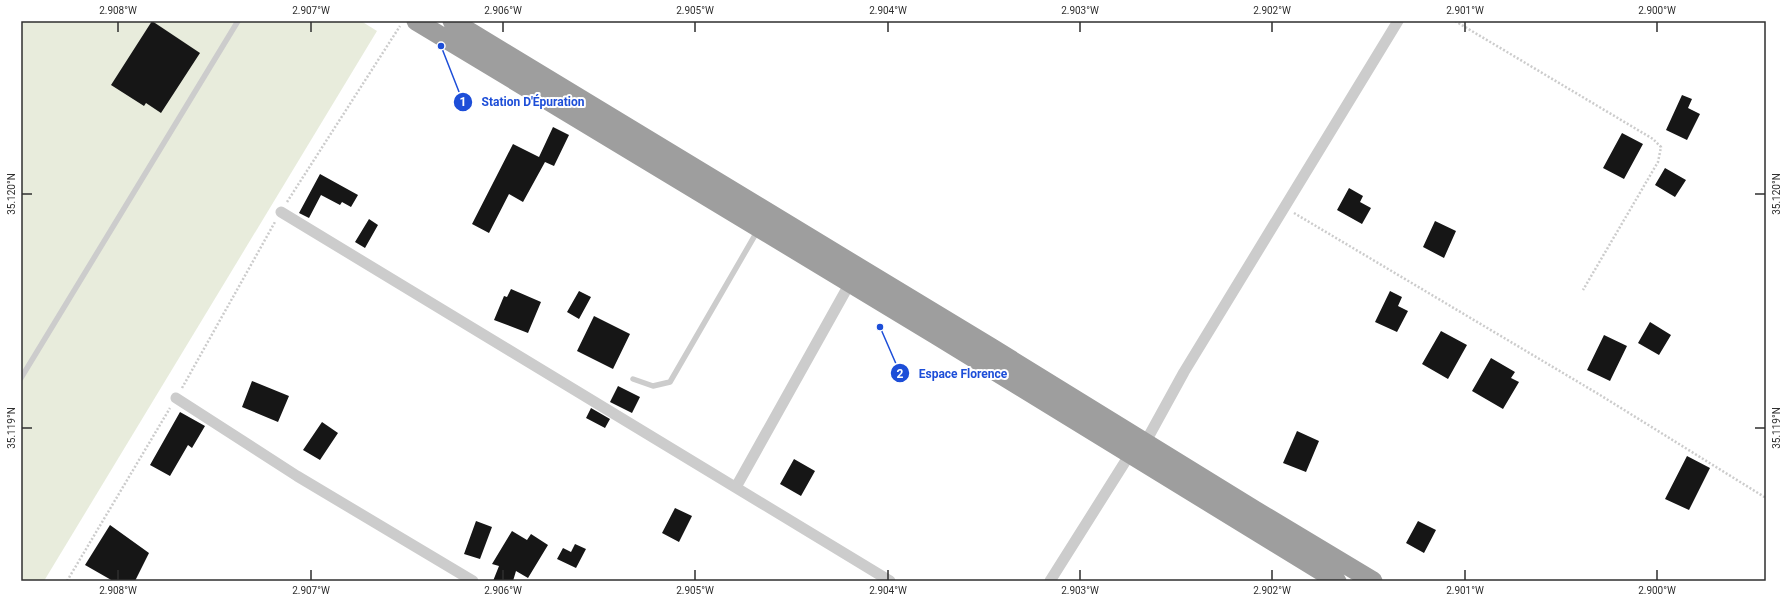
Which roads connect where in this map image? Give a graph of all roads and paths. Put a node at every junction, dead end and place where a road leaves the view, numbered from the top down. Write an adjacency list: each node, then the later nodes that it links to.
1 (238, 21): 12 (lane)
2 (404, 21): 8 (path)
3 (416, 21): 9 (highway)
4 (452, 21): 15 (highway)
5 (1398, 21): 7 (street)
6 (1455, 21): 11 (path)
7 (1284, 207): 15 (street); 18 (path)
8 (281, 212): 14 (path); 17 (street)
9 (760, 228): 10 (highway); 13 (lane)
10 (850, 283): 16 (highway); 17 (street)
11 (1583, 290)
12 (21, 378)
13 (633, 379)
14 (176, 398): 19 (path); 20 (street)
15 (1145, 443): 24 (highway)
16 (1130, 454): 22 (street); 23 (highway)
17 (736, 487): 21 (street)
18 (1766, 498)
19 (67, 581)
20 (473, 581)
21 (890, 581)
22 (1050, 581)
23 (1338, 581)
24 (1373, 581)

